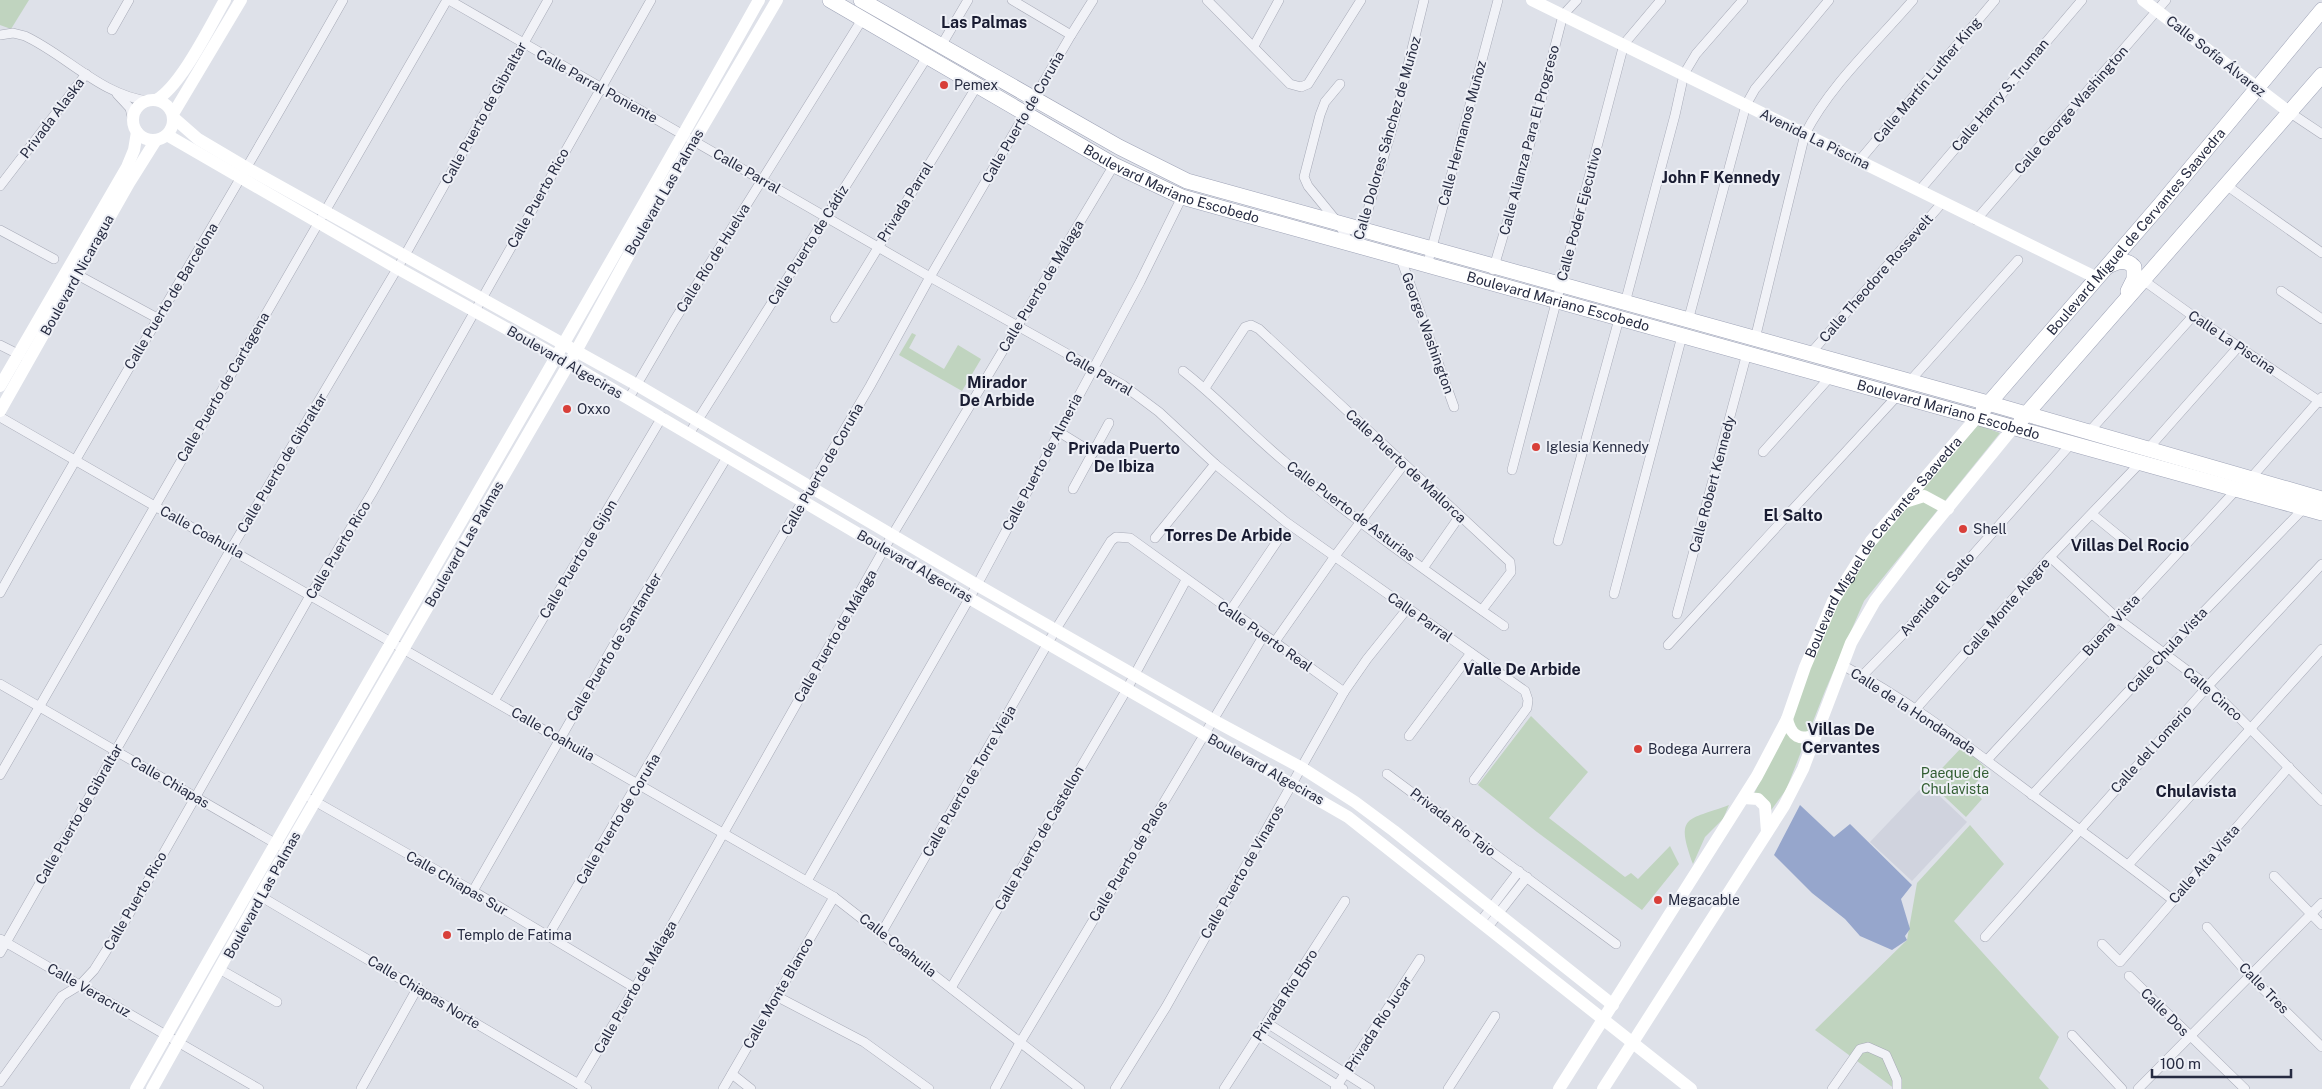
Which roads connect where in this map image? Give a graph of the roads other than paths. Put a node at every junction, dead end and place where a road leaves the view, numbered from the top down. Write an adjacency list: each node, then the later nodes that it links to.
1 (129, 0): 33 (street)
2 (225, 0): 50 (street)
3 (240, 0): 54 (street)
4 (343, 0): 63 (street, Calle Puerto de Barcelona)
5 (448, 0): 36 (street, Calle Parral Poniente); 71 (street, Calle Puerto de Cartagena)
6 (548, 0): 36 (street, Calle Puerto de Gibraltar)
7 (651, 0): 47 (street, Calle Puerto Rico)
8 (759, 0): 56 (street, Boulevard Las Palmas)
9 (777, 0): 60 (street, Boulevard Las Palmas)
10 (830, 0): 29 (main road, Boulevard Mariano Escobedo)
11 (968, 0): 38 (street)
12 (1012, 0): 35 (street)
13 (1093, 0): 35 (street, Calle Puerto de Coruña)
14 (1207, 0): 39 (street)
15 (1279, 0): 39 (street)
16 (1361, 0): 39 (street)
17 (1424, 0): 75 (street, Calle Dolores Sánchez de Muñoz)
18 (1498, 0): 78 (street, Calle Hermanos Muñoz)
19 (1532, 0): 32 (street, Avenida La Piscina)
20 (1576, 0): 32 (street, Calle Alianza Para El Progreso)
21 (1661, 0): 37 (street, Calle Poder Ejecutivo)
22 (1743, 0): 42 (street)
23 (1829, 0): 51 (street)
24 (1913, 0): 57 (street)
25 (1995, 0): 61 (street, Calle Martín Luther King)
26 (2082, 0): 67 (street, Calle Harry S. Truman)
27 (2143, 0): 31 (street, Calle Sofía Álvarez)
28 (2166, 0): 31 (street, Calle George Washington)
29 (867, 6): 38 (main road, Boulevard Mariano Escobedo); 40 (main road, Boulevard Mariano Escobedo); 64 (street, Calle Río de Huelva)
30 (2322, 10): 48 (main road, Boulevard Miguel de Cervantes Saavedra)
31 (2157, 11): 48 (street, Calle Sofía Álvarez); 72 (street, Calle George Washington)
32 (1563, 15): 37 (street, Avenida La Piscina); 86 (street, Calle Alianza Para El Progreso)
33 (112, 30)
34 (0, 35): 41 (street)
35 (1071, 35): 49 (street, Calle Puerto de Coruña)
36 (523, 44): 47 (street, Calle Parral Poniente); 80 (street, Calle Puerto de Gibraltar)
37 (1624, 44): 42 (street, Avenida La Piscina); 93 (street, Calle Poder Ejecutivo)
38 (940, 46): 49 (main road, Boulevard Mariano Escobedo)
39 (1254, 46)
40 (928, 57): 46 (main road, Boulevard Mariano Escobedo); 70 (street, Calle Puerto de Cádiz)
41 (86, 74): 45 (street); 66 (street, Privada Alaska)
42 (1684, 74): 51 (street, Avenida La Piscina); 97 (street)
43 (2322, 75): 52 (main road, Boulevard Miguel de Cervantes Saavedra)
44 (1340, 84): 73 (street)
45 (105, 85): 50 (street); 55 (street)
46 (977, 86): 53 (main road, Boulevard Mariano Escobedo); 77 (street, Privada Parral)
47 (601, 88): 56 (street, Calle Parral Poniente); 95 (street, Calle Puerto Rico)
48 (2258, 88): 52 (street, Calle Sofía Álvarez); 85 (main road, Boulevard Miguel de Cervantes Saavedra)
49 (1035, 98): 53 (street, Calle Puerto de Coruña); 73 (main road, Boulevard Mariano Escobedo)
50 (152, 100): 54 (street); 55 (street)
51 (1746, 105): 57 (street, Avenida La Piscina); 105 (street)
52 (2289, 112): 58 (street); 65 (main road, Boulevard Miguel de Cervantes Saavedra)
53 (1026, 114): 62 (main road, Boulevard Mariano Escobedo); 89 (street, Calle Puerto de Coruña)
54 (173, 116): 59 (street); 63 (street, Boulevard Algeciras)
55 (135, 127): 59 (street); 88 (street, Boulevard Nicaragua)
56 (682, 134): 60 (street, Calle Parral Poniente); 111 (street, Boulevard Las Palmas)
57 (1805, 134): 61 (street, Avenida La Piscina); 108 (street)
58 (2322, 134)
59 (162, 138): 63 (street, Boulevard Algeciras); 88 (street, Boulevard Nicaragua)
60 (694, 141): 64 (street, Calle Parral); 115 (street, Boulevard Las Palmas)
61 (1859, 161): 67 (street, Avenida La Piscina)
62 (1114, 165): 68 (main road, Boulevard Mariano Escobedo); 106 (street, Calle Puerto de Málaga)
63 (243, 174): 71 (street, Boulevard Algeciras); 101 (street, Calle Puerto de Barcelona)
64 (762, 179): 70 (street, Calle Parral); 121 (street, Calle Río de Huelva)
65 (2226, 185): 79 (street); 91 (main road, Boulevard Miguel de Cervantes Saavedra)
66 (0, 186)
67 (1919, 191): 69 (street, Avenida La Piscina)
68 (1182, 197): 76 (main road, Boulevard Mariano Escobedo); 116 (street, Calle Puerto de Almeria)
69 (1942, 203): 72 (street, Avenida La Piscina); 113 (street, Calle Theodore Rossevelt)
70 (825, 217): 77 (street, Calle Parral); 133 (street, Calle Puerto de Cádiz)
71 (322, 218): 80 (street, Boulevard Algeciras); 87 (street, Boulevard Algeciras); 155 (street, Calle Puerto de Cartagena)
72 (1976, 220): 90 (street, Avenida La Piscina)
73 (1339, 224): 75 (main road, Boulevard Mariano Escobedo); 76 (street)
74 (0, 230): 81 (street)
75 (1361, 230): 76 (street, Calle Dolores Sánchez de Muñoz); 78 (main road, Boulevard Mariano Escobedo)
76 (1353, 245): 82 (main road, Boulevard Mariano Escobedo)
77 (878, 247): 89 (street, Calle Parral); 102 (street, Privada Parral)
78 (1431, 250): 84 (street, Calle Hermanos Muñoz); 86 (main road, Boulevard Mariano Escobedo)
79 (2322, 253)
80 (404, 257): 87 (street, Calle Puerto de Gibraltar); 95 (street, Boulevard Algeciras)
81 (54, 259)
82 (1401, 259): 84 (main road, Boulevard Mariano Escobedo); 127 (street, George Washington)
83 (2018, 260): 119 (street)
84 (1427, 266): 92 (main road, Boulevard Mariano Escobedo)
85 (2108, 266): 90 (main road, Boulevard Miguel de Cervantes Saavedra); 98 (main road)
86 (1494, 267): 92 (street, Calle Alianza Para El Progreso); 93 (main road, Boulevard Mariano Escobedo)
87 (397, 268): 99 (street, Boulevard Algeciras); 168 (street, Calle Puerto de Gibraltar)
88 (73, 272): 101 (street); 114 (street, Boulevard Nicaragua)
89 (930, 277): 106 (street, Calle Parral); 149 (street, Calle Puerto de Coruña)
90 (2098, 278): 126 (main road, Boulevard Miguel de Cervantes Saavedra)
91 (2143, 280): 98 (main road, Boulevard Miguel de Cervantes Saavedra); 100 (street, Calle La Piscina)
92 (1489, 284): 96 (main road, Boulevard Mariano Escobedo)
93 (1560, 286): 96 (street, Calle Poder Ejecutivo); 97 (main road, Boulevard Mariano Escobedo)
94 (2281, 291): 104 (street)
95 (481, 299): 99 (street, Calle Puerto Rico); 111 (street, Boulevard Algeciras)
96 (1556, 302): 103 (main road, Boulevard Mariano Escobedo); 147 (street, Calle Poder Ejecutivo)
97 (1625, 303): 105 (main road, Boulevard Mariano Escobedo)
98 (2122, 304): 129 (main road, Boulevard Miguel de Cervantes Saavedra)
99 (474, 311): 111 (street, Boulevard Algeciras); 177 (street, Calle Puerto Rico)
100 (2193, 316): 110 (street, Calle La Piscina); 137 (street)
101 (157, 318): 144 (street, Calle Puerto de Barcelona)
102 (835, 318)
103 (1619, 319): 107 (main road, Boulevard Mariano Escobedo); 166 (street)
104 (2322, 319)
105 (1688, 321): 108 (main road, Boulevard Mariano Escobedo)
106 (1017, 326): 116 (street, Calle Parral); 162 (street, Calle Puerto de Málaga)
107 (1682, 336): 112 (main road, Boulevard Mariano Escobedo); 178 (street)
108 (1755, 339): 113 (main road, Boulevard Mariano Escobedo)
109 (0, 345): 114 (street)
110 (2239, 346): 125 (street, Calle La Piscina); 143 (street, Calle Monte Alegre)
111 (559, 351): 115 (street, Boulevard Algeciras); 188 (street, Boulevard Las Palmas)
112 (1747, 353): 118 (main road, Boulevard Mariano Escobedo); 183 (street, Calle Robert Kennedy)
113 (1810, 354): 119 (main road, Boulevard Mariano Escobedo)
114 (24, 357): 120 (street, Boulevard Nicaragua); 128 (street, Boulevard Nicaragua)
115 (572, 358): 121 (street, Boulevard Algeciras); 124 (street, Boulevard Algeciras); 192 (street, Boulevard Las Palmas)
116 (1092, 368): 136 (street, Calle Puerto de Almeria); 145 (street, Calle Parral)
117 (1183, 371): 122 (street, Calle Puerto de Asturias)
118 (1831, 376): 123 (main road, Boulevard Mariano Escobedo); 140 (street)
119 (1909, 382): 126 (main road, Boulevard Mariano Escobedo)
120 (0, 386)
121 (637, 386): 124 (street, Calle Río de Huelva); 133 (street, Boulevard Algeciras)
122 (1205, 388): 146 (street, Calle Puerto de Mallorca); 161 (street, Calle Puerto de Asturias)
123 (1898, 395): 132 (main road, Boulevard Mariano Escobedo); 191 (street)
124 (629, 398): 131 (street, Boulevard Algeciras)
125 (2321, 400): 148 (street)
126 (1988, 403): 129 (main road, Boulevard Mariano Escobedo); 132 (main road, Boulevard Miguel de Cervantes Saavedra)
127 (1454, 407)
128 (0, 411)
129 (2026, 415): 135 (main road, Boulevard Miguel de Cervantes Saavedra); 137 (main road, Boulevard Mariano Escobedo)
130 (0, 417): 144 (street, Calle Coahuila)
131 (662, 417): 138 (street, Boulevard Algeciras); 203 (street, Calle Puerto de Gijon)
132 (1977, 417): 135 (main road, Boulevard Mariano Escobedo); 154 (street, Boulevard Miguel de Cervantes Saavedra)
133 (698, 421): 138 (street, Calle Puerto de Cádiz); 149 (street, Boulevard Algeciras)
134 (1109, 423): 141 (street)
135 (2013, 428): 139 (main road, Boulevard Mariano Escobedo); 157 (street, Boulevard Miguel de Cervantes Saavedra)
136 (1059, 432): 141 (street); 175 (street, Calle Puerto de Almeria)
137 (2088, 433): 143 (main road, Boulevard Mariano Escobedo)
138 (689, 434): 142 (street, Boulevard Algeciras)
139 (2071, 444): 143 (main road, Boulevard Mariano Escobedo); 198 (street, Avenida El Salto)
140 (1763, 452)
141 (1093, 453): 150 (street)
142 (727, 456): 153 (street, Boulevard Algeciras); 212 (street, Calle Puerto de Santander)
143 (2144, 457): 148 (main road, Boulevard Mariano Escobedo); 151 (main road, Boulevard Mariano Escobedo); 159 (street, Calle Monte Alegre)
144 (74, 460): 155 (street, Calle Coahuila); 176 (street, Calle Puerto de Barcelona)
145 (1215, 464): 164 (street); 170 (street, Calle Parral)
146 (1404, 464): 160 (street, Calle Puerto de Mallorca); 161 (street)
147 (1512, 470)
148 (2251, 478): 152 (main road, Boulevard Mariano Escobedo)
149 (810, 488): 153 (street, Calle Puerto de Coruña); 162 (street, Boulevard Algeciras)
150 (1073, 489)
151 (2236, 490): 156 (main road, Boulevard Mariano Escobedo); 184 (street, Buena Vista)
152 (2322, 499)
153 (803, 501): 169 (street, Boulevard Algeciras); 220 (street, Calle Puerto de Coruña)
154 (1901, 505): 157 (street); 206 (street, Boulevard Miguel de Cervantes Saavedra)
155 (154, 506): 168 (street, Calle Coahuila); 204 (street, Calle Puerto de Cartagena)
156 (2304, 508): 158 (main road, Boulevard Mariano Escobedo); 195 (street, Calle Chula Vista)
157 (1948, 509): 196 (street, Boulevard Miguel de Cervantes Saavedra)
158 (2322, 513)
159 (2092, 514): 167 (street); 171 (street, Calle Monte Alegre)
160 (1459, 516): 173 (street); 181 (street, Calle Puerto de Mallorca)
161 (1361, 521): 170 (street); 173 (street, Calle Puerto de Asturias)
162 (893, 536): 169 (street, Calle Puerto de Málaga); 175 (street, Boulevard Algeciras)
163 (1130, 538): 174 (street, Calle Puerto Real); 186 (street, Calle Puerto de Torre Vieja)
164 (1155, 538)
165 (1278, 540): 182 (street)
166 (1558, 541)
167 (2130, 545)
168 (231, 549): 177 (street, Calle Coahuila); 213 (street, Calle Puerto de Gibraltar)
169 (884, 549): 179 (street, Boulevard Algeciras); 230 (street, Calle Puerto de Málaga)
170 (1335, 556): 180 (street, Calle Parral); 190 (street)
171 (2050, 558): 184 (street, Calle Cinco); 205 (street, Calle Monte Alegre)
172 (2322, 564): 200 (street, Calle del Lomerio)
173 (1424, 567): 181 (street, Calle Puerto de Asturias)
174 (1186, 580): 182 (street, Calle Puerto Real); 197 (street, Calle Puerto de Castellon)
175 (977, 585): 179 (street, Calle Puerto de Almeria); 186 (street, Boulevard Algeciras)
176 (0, 593)
177 (311, 594): 188 (street, Calle Coahuila); 224 (street, Calle Puerto Rico)
178 (1614, 594)
179 (970, 597): 189 (street, Boulevard Algeciras); 237 (street, Calle Puerto de Almeria)
180 (1407, 609): 194 (street, Calle Parral); 202 (street, Calle Puerto de Vinaros)
181 (1482, 610): 185 (street, Calle Puerto de Asturias)
182 (1230, 611): 187 (street, Calle Puerto Real)
183 (1677, 614)
184 (2117, 618): 195 (street, Calle Cinco); 214 (street, Buena Vista)
185 (1504, 626)
186 (1056, 630): 189 (street, Calle Puerto de Torre Vieja); 197 (street, Boulevard Algeciras)
187 (1264, 635): 190 (street, Calle Puerto Real); 207 (street, Calle Puerto de Palos)
188 (392, 641): 192 (street, Calle Coahuila); 222 (street, Boulevard Las Palmas)
189 (1049, 643): 201 (street, Boulevard Algeciras); 249 (street, Calle Puerto de Torre Vieja)
190 (1274, 643): 202 (street, Calle Puerto Real)
191 (1668, 644)
192 (403, 648): 203 (street, Calle Coahuila); 226 (street, Boulevard Las Palmas)
193 (2322, 650): 208 (street)
194 (1471, 653): 211 (street); 219 (street, Calle Parral)
195 (2163, 654): 200 (street, Calle Cinco); 223 (street, Calle Chula Vista)
196 (1842, 665): 198 (street, Calle de la Hondanada); 209 (street, Boulevard Miguel de Cervantes Saavedra)
197 (1135, 675): 201 (street, Calle Puerto de Castellon); 207 (street, Boulevard Algeciras)
198 (1862, 676): 205 (street, Calle de la Hondanada)
199 (0, 684): 204 (street, Calle Chiapas)
200 (2208, 686): 208 (street, Calle Cinco); 228 (street, Calle del Lomerio)
201 (1127, 689): 210 (street, Boulevard Algeciras); 263 (street, Calle Puerto de Castellon)
202 (1344, 692): 216 (street, Calle Puerto de Vinaros)
203 (494, 701): 212 (street, Calle Coahuila)
204 (40, 707): 213 (street, Calle Chiapas); 218 (street, Calle Puerto de Cartagena)
205 (1915, 710): 214 (street, Calle de la Hondanada)
206 (1787, 719): 209 (street); 225 (street, Boulevard Miguel de Cervantes Saavedra)
207 (1212, 720): 210 (street, Calle Puerto de Palos); 216 (street, Boulevard Algeciras)
208 (2251, 727): 215 (street, Calle Cinco); 233 (street)
209 (1816, 734): 229 (street, Boulevard Miguel de Cervantes Saavedra)
210 (1204, 735): 221 (street, Boulevard Algeciras); 274 (street, Calle Puerto de Palos)
211 (1409, 736)
212 (560, 738): 220 (street, Calle Coahuila); 238 (street, Calle Puerto de Santander)
213 (115, 750): 224 (street, Calle Chiapas); 252 (street, Calle Puerto de Gibraltar)
214 (1987, 760): 223 (street, Calle de la Hondanada)
215 (2289, 767): 227 (street, Calle Cinco); 241 (street, Calle Alta Vista)
216 (1302, 768): 221 (street, Calle Puerto de Vinaros); 244 (street, Boulevard Algeciras)
217 (1387, 774): 234 (street, Privada Río Tajo)
218 (0, 775)
219 (1474, 780)
220 (639, 784): 230 (street, Calle Coahuila); 250 (street, Calle Puerto de Coruña)
221 (1293, 784): 246 (street, Boulevard Algeciras); 294 (street, Calle Puerto de Vinaros)
222 (304, 794): 226 (street, Calle Chiapas Sur); 231 (street, Boulevard Las Palmas)
223 (2032, 795): 228 (street, Calle de la Hondanada)
224 (194, 797): 231 (street, Calle Chiapas); 260 (street, Calle Puerto Rico)
225 (1744, 798): 229 (street); 266 (street, Boulevard Miguel de Cervantes Saavedra)
226 (315, 801): 232 (street, Boulevard Las Palmas); 238 (street, Calle Chiapas Sur)
227 (2322, 801)
228 (2079, 829): 233 (street, Calle de la Hondanada); 251 (street, Calle del Lomerio)
229 (1767, 832): 276 (street, Boulevard Miguel de Cervantes Saavedra)
230 (724, 833): 237 (street, Calle Coahuila); 262 (street, Calle Puerto de Málaga)
231 (274, 843): 232 (street, Calle Chiapas); 270 (street, Boulevard Las Palmas)
232 (287, 850): 239 (street, Boulevard Las Palmas)
233 (2129, 864): 241 (street, Calle de la Hondanada)
234 (1519, 871): 236 (street, Privada Río Tajo); 244 (street)
235 (2274, 876): 245 (street)
236 (1527, 877): 244 (street); 253 (street, Privada Río Tajo)
237 (807, 881): 240 (street, Calle Coahuila)
238 (473, 891): 250 (street, Calle Chiapas Sur)
239 (260, 896): 257 (street, Boulevard Las Palmas); 261 (street, Calle Chiapas Norte)
240 (834, 896): 249 (street, Calle Coahuila); 264 (street, Calle Monte Blanco)
241 (2173, 900): 254 (street, Calle Alta Vista)
242 (1345, 901): 269 (street, Privada Río Ebro)
243 (2322, 903): 245 (street)
244 (1494, 911): 246 (street); 266 (street, Boulevard Algeciras)
245 (2310, 914): 247 (street); 259 (street)
246 (1485, 924): 268 (street, Boulevard Algeciras)
247 (2322, 925)
248 (2207, 927): 259 (street, Calle Tres)
249 (882, 932): 263 (street, Calle Coahuila)
250 (548, 936): 262 (street, Calle Chiapas Sur)
251 (1985, 937)
252 (3, 940): 255 (street, Calle Puerto de Gibraltar); 260 (street, Calle Veracruz)
253 (1616, 944)
254 (2102, 944)
255 (0, 953)
256 (1420, 959): 278 (street, Privada Río Jucar)
257 (220, 970): 265 (street); 275 (street, Boulevard Las Palmas)
258 (2128, 976): 273 (street, Calle Dos)
259 (2250, 976): 273 (street); 277 (street, Calle Tres)
260 (80, 985): 270 (street, Calle Veracruz); 280 (street, Calle Puerto Rico)
261 (418, 987): 281 (street, Calle Chiapas Norte); 287 (street)
262 (635, 988): 281 (street, Calle Puerto de Málaga)
263 (951, 988): 274 (street, Calle Coahuila)
264 (776, 996): 279 (street, Calle Monte Blanco); 291 (street)
265 (277, 1002)
266 (1613, 1005): 268 (street, Boulevard Miguel de Cervantes Saavedra)
267 (1495, 1016): 297 (street)
268 (1604, 1018): 276 (street, Boulevard Algeciras); 298 (street, Boulevard Miguel de Cervantes Saavedra)
269 (1267, 1023): 271 (street, Privada Río Ebro); 278 (street)
270 (166, 1035): 275 (street, Calle Veracruz); 285 (street, Boulevard Las Palmas)
271 (1258, 1035): 283 (street); 295 (street, Privada Río Ebro)
272 (2072, 1035): 302 (street)
273 (2190, 1036): 303 (street); 304 (street, Calle Dos)
274 (1021, 1041): 292 (street, Calle Puerto de Palos); 293 (street, Calle Coahuila)
275 (178, 1042): 282 (street, Boulevard Las Palmas); 286 (street, Calle Veracruz)
276 (1634, 1042): 284 (street, Boulevard Algeciras); 299 (street, Boulevard Miguel de Cervantes Saavedra)
277 (2322, 1047)
278 (1346, 1073): 283 (street, Privada Río Jucar); 296 (street)
279 (732, 1074): 289 (street, Calle Monte Blanco); 290 (street)
280 (0, 1082)
281 (578, 1084): 288 (street, Calle Chiapas Norte)
282 (157, 1087)
283 (1338, 1088)
284 (1689, 1088)
285 (136, 1089)
286 (259, 1089)
287 (361, 1089)
288 (587, 1089)
289 (723, 1089)
290 (752, 1089)
291 (929, 1089)
292 (995, 1089)
293 (1080, 1089)
294 (1115, 1089)
295 (1224, 1089)
296 (1370, 1089)
297 (1448, 1089)
298 (1559, 1089)
299 (1603, 1089)
300 (1832, 1089): 301 (street)
301 (1897, 1089)
302 (2122, 1089)
303 (2138, 1089)
304 (2246, 1089)

